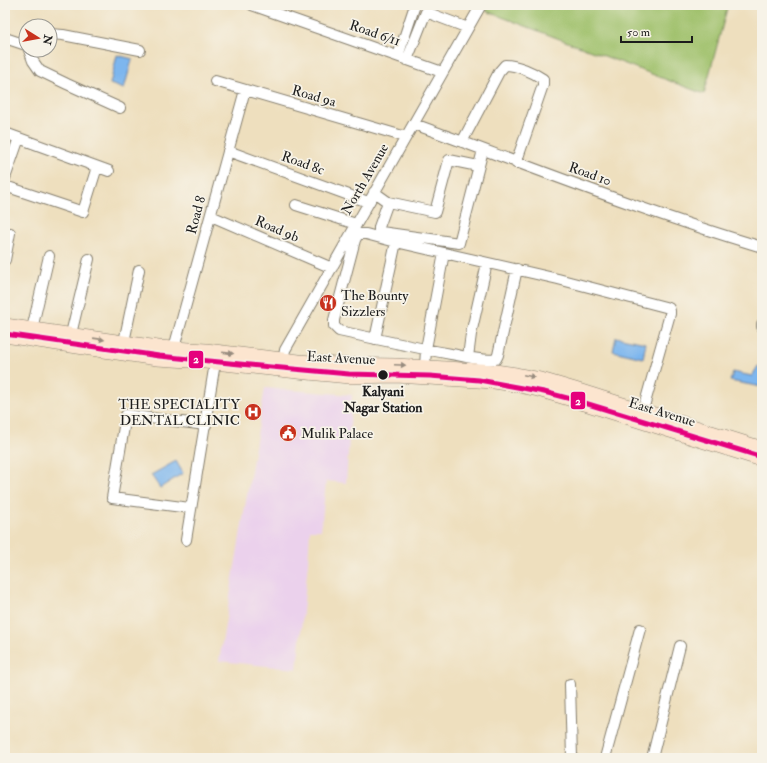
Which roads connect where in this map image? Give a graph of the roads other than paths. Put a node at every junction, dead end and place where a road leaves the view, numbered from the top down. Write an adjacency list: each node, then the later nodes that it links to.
1 (252, 5): 10 (street, Road 6/11)
2 (415, 5): 10 (street)
3 (481, 5): 4 (street, North Avenue)
4 (468, 28): 10 (street); 11 (street, North Avenue)
5 (58, 35): 8 (street)
6 (5, 38): 7 (street)
7 (18, 42)
8 (140, 50)
9 (32, 58): 14 (street)
10 (403, 58): 11 (street, Road 6/11)
11 (442, 72): 15 (street, North Avenue)
12 (215, 81): 13 (street, Road 9a)
13 (245, 90): 17 (street, Road 9a); 21 (street, Road 8)
14 (120, 108)
15 (414, 124): 17 (street, North Avenue); 19 (street, Road 10)
16 (5, 133): 18 (street)
17 (406, 137): 28 (street, North Avenue)
18 (20, 138): 23 (street); 26 (street)
19 (462, 142): 20 (street, Road 10); 22 (street)
20 (483, 150): 22 (street, Road 10); 24 (street)
21 (228, 151): 29 (street, Road 8c); 32 (street, Road 8)
22 (516, 163): 36 (street, Road 10)
23 (97, 166): 25 (street); 27 (street)
24 (478, 166): 30 (street); 30 (street)
25 (109, 171)
26 (5, 178)
27 (5, 186)
28 (374, 192): 29 (street, North Avenue); 30 (street)
29 (368, 202): 33 (street, North Avenue)
30 (388, 202)
31 (296, 205): 33 (street)
32 (211, 216): 42 (street, Road 9b); 51 (street, Road 8)
33 (356, 224): 42 (street, North Avenue)
34 (10, 233): 38 (street)
35 (396, 242): 37 (street); 49 (street); 49 (street)
36 (760, 247)
37 (444, 253): 41 (street); 52 (street)
38 (6, 255)
39 (50, 256): 46 (street)
40 (89, 259): 47 (street)
41 (488, 263): 43 (street); 53 (street)
42 (332, 268): 55 (street, North Avenue)
43 (517, 269): 53 (street); 57 (street)
44 (139, 270): 50 (street)
45 (5, 325): 46 (main road, East Avenue)
46 (32, 329): 47 (main road, East Avenue)
47 (71, 334): 50 (main road, East Avenue, one-way to 50)
48 (5, 336): 54 (main road, East Avenue)
49 (375, 339): 52 (street)
50 (124, 342): 51 (main road, East Avenue)
51 (174, 348): 55 (main road, East Avenue, one-way to 55)
52 (426, 349): 53 (street); 56 (street)
53 (468, 357)
54 (215, 363): 55 (main road, East Avenue); 58 (street)
55 (282, 365): 56 (main road, East Avenue)
56 (424, 372): 57 (main road, East Avenue, one-way to 57); 60 (main road, East Avenue)
57 (643, 410): 59 (main road, East Avenue)
58 (206, 425): 61 (street); 61 (street)
59 (762, 448)
60 (762, 460)
61 (190, 508): 62 (street)
62 (186, 540)
63 (640, 629): 67 (street)
64 (680, 646): 68 (street)
65 (570, 684): 66 (street)
66 (572, 758)
67 (605, 758)
68 (652, 758)

